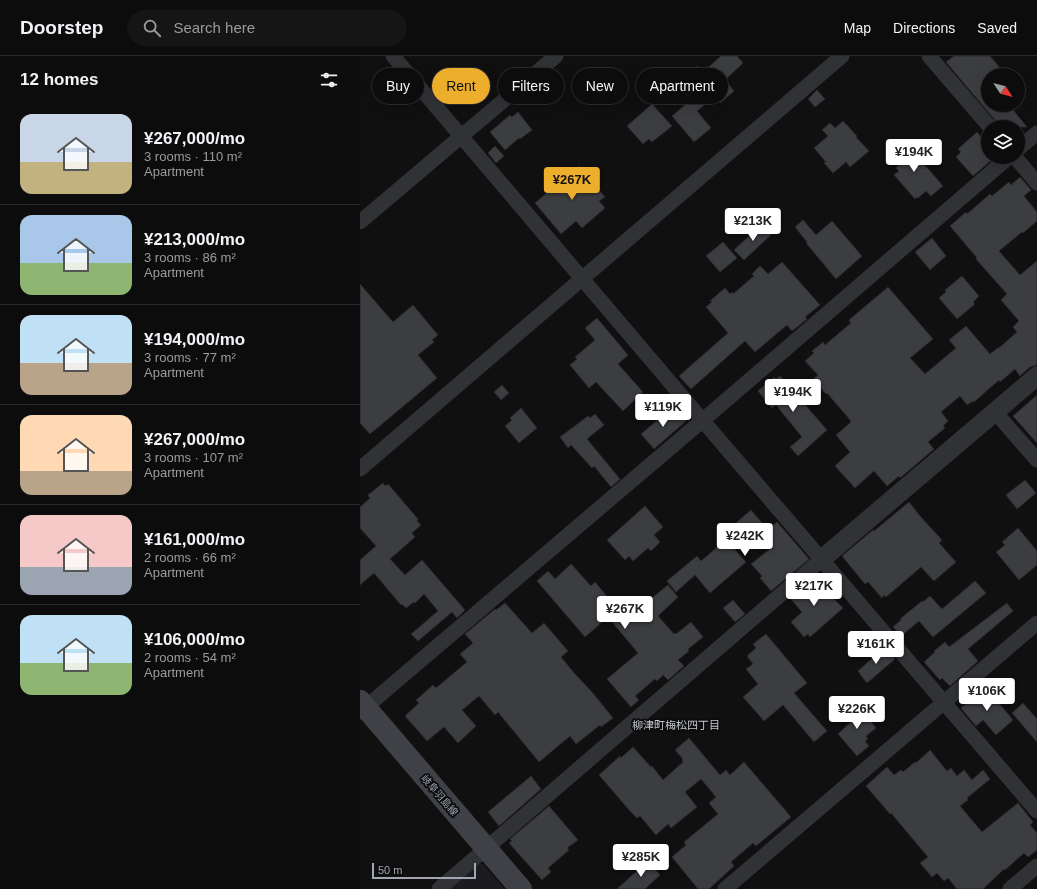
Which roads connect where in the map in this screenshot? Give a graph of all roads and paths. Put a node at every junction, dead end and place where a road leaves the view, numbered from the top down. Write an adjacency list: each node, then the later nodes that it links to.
1 (393, 56): 7 (street)
2 (556, 56): 7 (street)
3 (842, 56): 13 (street)
4 (929, 56): 5 (street)
5 (984, 120)
6 (1037, 133): 8 (street)
7 (462, 136): 12 (street); 13 (street)
8 (1025, 143)
9 (1001, 164): 16 (street)
10 (1021, 164): 11 (street)
11 (1037, 183)
12 (360, 222)
13 (583, 278): 16 (street); 18 (street)
14 (1037, 376): 15 (street)
15 (995, 412): 17 (street); 19 (street)
16 (703, 420): 19 (street); 22 (street)
17 (1037, 460)
18 (360, 469)
19 (822, 560): 21 (street); 24 (street)
20 (1037, 623): 21 (street)
21 (945, 702): 23 (street); 28 (street)
22 (362, 707): 24 (main road, 岐阜羽島線)
23 (1037, 811)
24 (486, 849): 26 (street); 27 (main road, 岐阜羽島線)
25 (1037, 866): 29 (street)
26 (439, 889)
27 (521, 889)
28 (725, 889)
29 (1010, 889)

